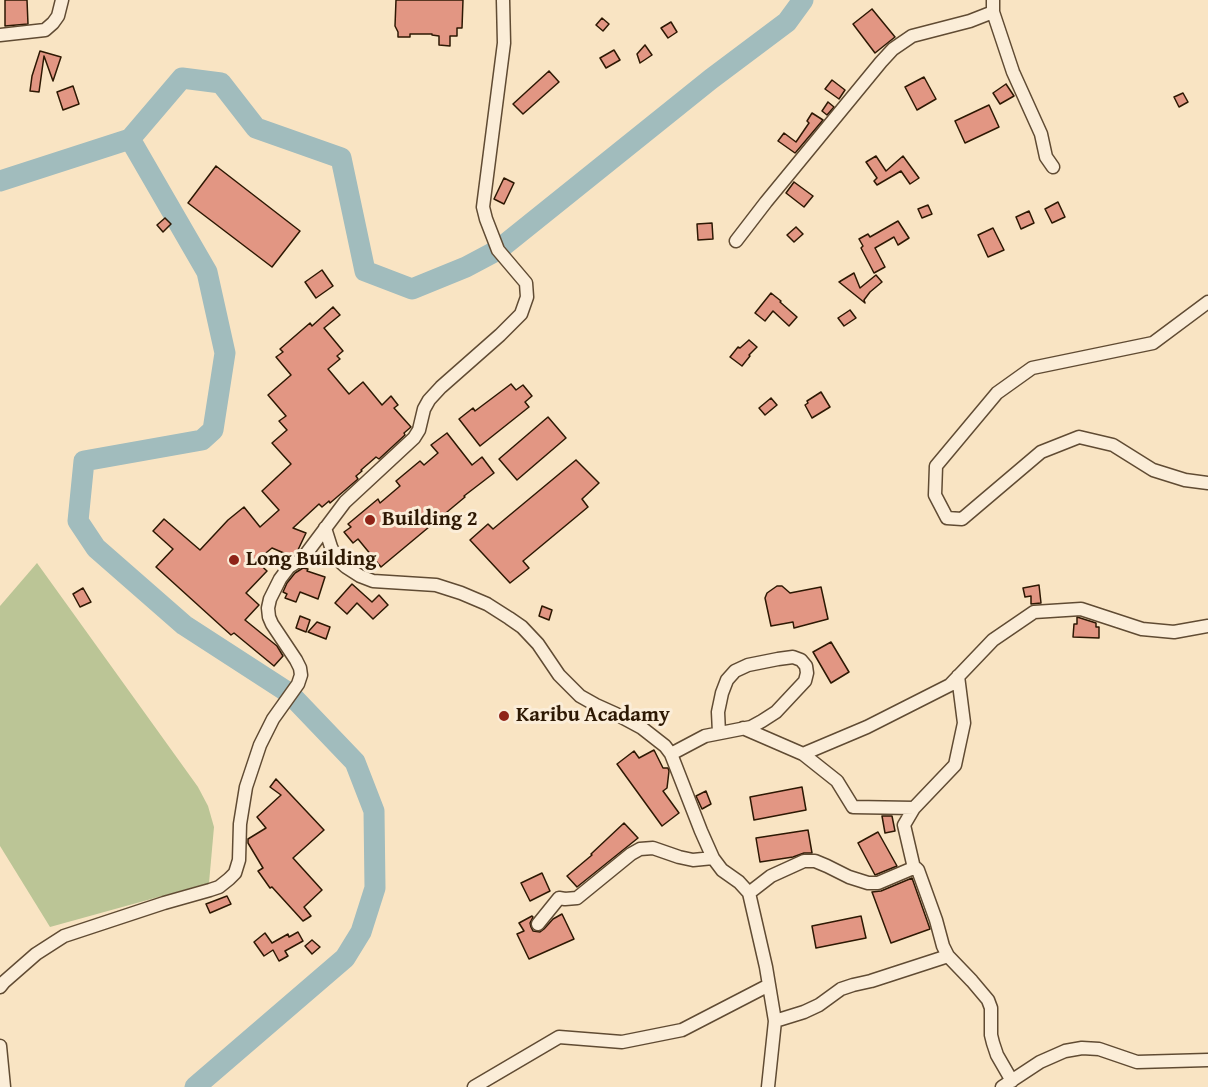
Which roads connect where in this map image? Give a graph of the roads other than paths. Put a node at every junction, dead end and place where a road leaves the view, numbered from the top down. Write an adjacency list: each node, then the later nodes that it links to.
1 (62, 0): 4 (street)
2 (503, 0): 9 (street)
3 (993, 6): 5 (street); 6 (street)
4 (0, 35)
5 (1053, 167)
6 (736, 241)
7 (1208, 302): 8 (street)
8 (1208, 483)
9 (325, 528): 14 (street); 23 (street)
10 (1208, 626): 11 (street)
11 (958, 676): 15 (street); 16 (street)
12 (743, 728): 13 (street); 13 (street); 15 (street)
13 (719, 733): 14 (street)
14 (671, 754): 17 (street)
15 (803, 754): 16 (street)
16 (914, 808): 18 (street)
17 (713, 858): 19 (street); 20 (street)
18 (914, 868): 19 (street); 21 (street)
19 (749, 893): 22 (street)
20 (538, 924)
21 (948, 956): 24 (street); 27 (street)
22 (769, 986): 24 (street); 29 (street)
23 (0, 987)
24 (775, 1021): 30 (street)
25 (0, 1046): 28 (street)
26 (1208, 1060): 27 (street)
27 (1007, 1084)
28 (4, 1087)
29 (474, 1087)
30 (768, 1087)

